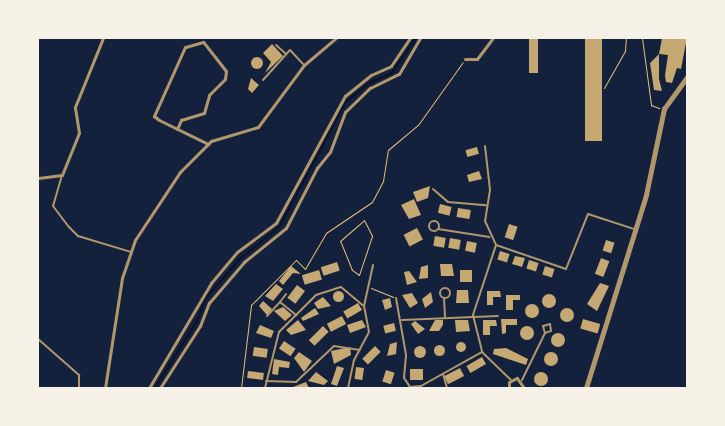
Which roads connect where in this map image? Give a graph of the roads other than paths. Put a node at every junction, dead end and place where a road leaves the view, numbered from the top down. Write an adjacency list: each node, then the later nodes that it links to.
1 (103, 38): 15 (street)
2 (336, 38): 9 (street)
3 (410, 38): 46 (street)
4 (420, 38): 47 (street)
5 (493, 38): 8 (street)
6 (276, 45): 7 (lane)
7 (286, 54): 9 (lane); 11 (lane)
8 (465, 59)
9 (304, 65): 13 (street)
10 (688, 76): 20 (street)
11 (263, 80)
12 (177, 129): 12 (street); 13 (street)
13 (208, 144): 23 (street)
14 (485, 146): 18 (lane)
15 (62, 175): 16 (street); 23 (lane)
16 (38, 178)
17 (434, 189): 18 (lane)
18 (486, 205): 21 (lane)
19 (438, 229): 21 (lane)
20 (636, 230): 22 (lane); 53 (street)
21 (489, 237): 22 (lane)
22 (496, 244): 30 (lane)
23 (131, 252): 45 (street)
24 (372, 265): 29 (lane)
25 (286, 294): 28 (lane)
26 (396, 298): 35 (lane)
27 (444, 298): 34 (lane)
28 (280, 302): 31 (lane); 32 (lane)
29 (364, 306): 32 (lane); 38 (lane)
30 (473, 315): 33 (lane); 34 (lane); 39 (lane)
31 (267, 316)
32 (296, 316): 41 (lane)
33 (498, 316)
34 (445, 317): 35 (lane)
35 (402, 320): 40 (lane)
36 (545, 333): 43 (lane)
37 (38, 339): 44 (lane)
38 (360, 350): 41 (lane); 49 (lane)
39 (482, 352): 40 (lane); 42 (lane)
40 (443, 374): 50 (lane)
41 (266, 380): 48 (lane)
42 (511, 380): 43 (street); 51 (street)
43 (522, 380): 52 (street)
44 (79, 388)
45 (104, 388)
46 (149, 388)
47 (160, 388)
48 (266, 388)
49 (348, 388)
50 (447, 388)
51 (509, 388)
52 (524, 388)
53 (586, 388)

